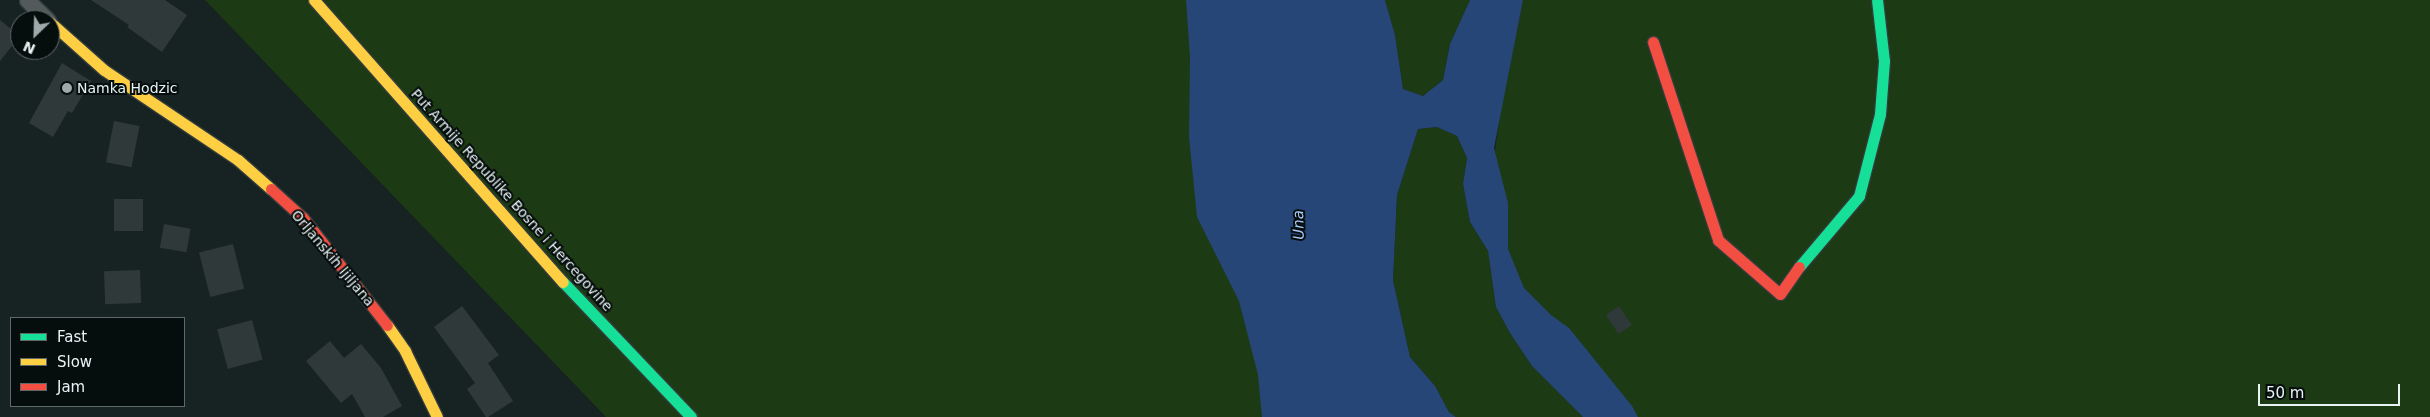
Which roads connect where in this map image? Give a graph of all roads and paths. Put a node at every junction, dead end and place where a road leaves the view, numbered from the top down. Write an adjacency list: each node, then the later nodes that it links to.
1 (27, 0): 4 (street, Orljanskih ljiljana)
2 (314, 0): 8 (street, Put Armije Republike Bosne i Hercegovine)
3 (1877, 0): 6 (street)
4 (37, 10)
5 (60, 31): 7 (street, Orljanskih ljiljana)
6 (1653, 42)
7 (437, 417)
8 (691, 417)

